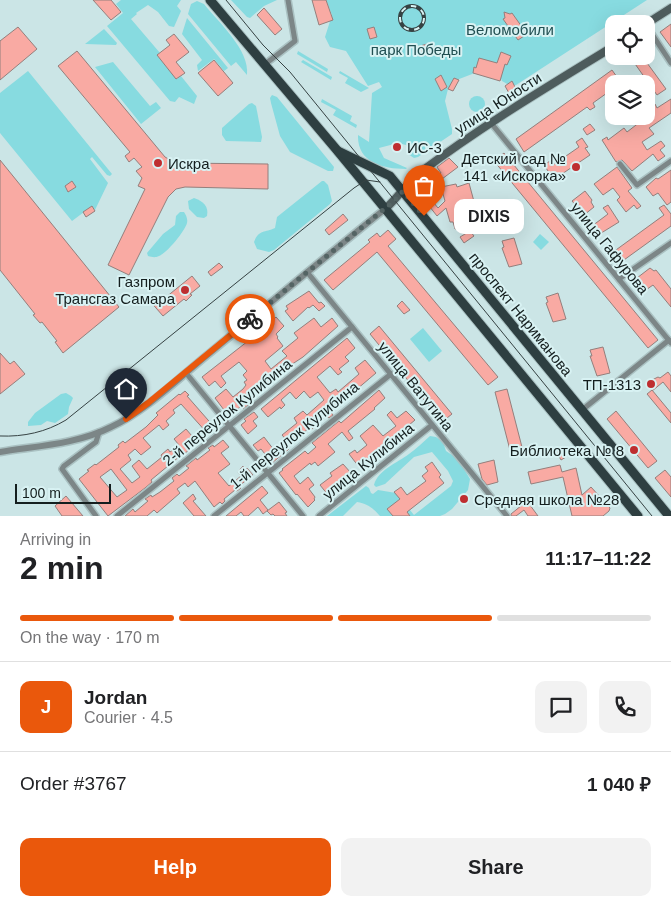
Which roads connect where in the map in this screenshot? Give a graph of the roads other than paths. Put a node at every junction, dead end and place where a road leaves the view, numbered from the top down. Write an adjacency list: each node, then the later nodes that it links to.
1 (210, 0): 8 (main road, проспект Нариманова)
2 (288, 0): 8 (street)
3 (671, 8): 4 (main road)
4 (655, 19)
5 (655, 39): 7 (street)
6 (605, 52): 9 (main road, улица Юности)
7 (671, 63)
8 (264, 65): 10 (main road, проспект Нариманова)
9 (491, 124): 13 (main road, улица Юности); 17 (street, улица Гафурова)
10 (336, 150): 13 (main road, проспект Нариманова); 14 (main road, проспект Нариманова)
11 (671, 161): 12 (street)
12 (620, 164)
13 (403, 191): 14 (main road, улица Юности); 22 (main road, проспект Нариманова)
14 (385, 209): 16 (street); 34 (main road, проспект Нариманова)
15 (671, 243): 17 (street)
16 (307, 272): 18 (street, улица Ватутина); 20 (street)
17 (619, 279): 19 (street, улица Гафурова)
18 (352, 327): 21 (street, улица Ватутина); 24 (street, 2-й переулок Кулибина)
19 (670, 341): 22 (street)
20 (186, 373): 24 (street); 25 (street)
21 (391, 374): 23 (street, улица Ватутина); 27 (street, 1-й переулок Кулибина)
22 (582, 410): 35 (main road, проспект Нариманова)
23 (432, 425): 32 (street, улица Кулибина); 33 (street, улица Ватутина)
24 (230, 426): 27 (street); 29 (street, 2-й переулок Кулибина)
25 (99, 432): 26 (street); 28 (street)
26 (0, 452)
27 (267, 472): 30 (street, 1-й переулок Кулибина); 31 (street)
28 (96, 516)
29 (117, 516)
30 (214, 516)
31 (304, 516)
32 (319, 516)
33 (507, 516)
34 (638, 516)
35 (669, 516)

